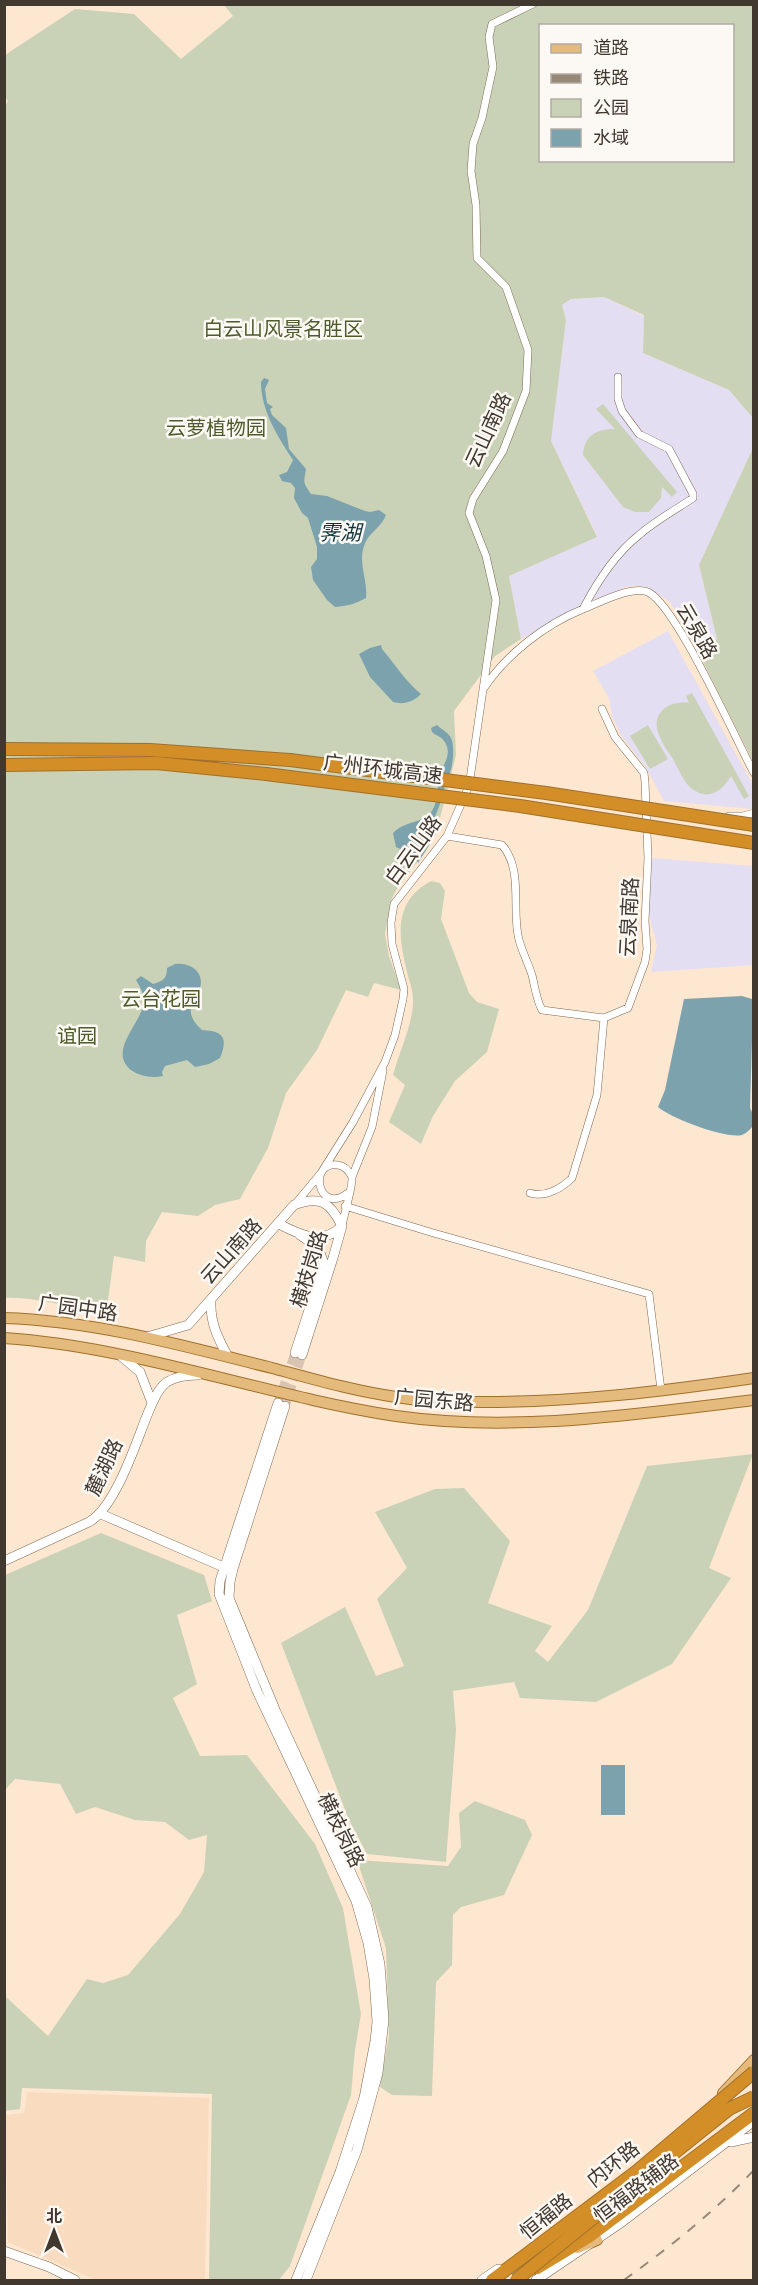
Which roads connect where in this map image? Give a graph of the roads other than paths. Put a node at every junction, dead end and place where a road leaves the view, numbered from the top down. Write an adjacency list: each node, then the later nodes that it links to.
1 (533, 4): 4 (street, 云山南路)
2 (618, 377): 3 (street)
3 (584, 609): 4 (street, 云泉路); 8 (street, 云泉路)
4 (482, 690): 12 (street, 白云山路)
5 (602, 709): 9 (street, 云泉南路)
6 (4, 749): 11 (highway, 广州环城高速, bridge)
7 (4, 765): 13 (highway, 广州环城高速, bridge)
8 (753, 773)
9 (646, 803): 10 (street); 14 (street, 云泉南路)
10 (753, 813)
11 (753, 825)
12 (447, 836): 14 (street); 15 (street, 白云山路)
13 (753, 843)
14 (604, 1018): 19 (street)
15 (385, 1062): 16 (street); 17 (street)
16 (321, 1173): 17 (street); 18 (street); 20 (street)
17 (352, 1177): 18 (street)
18 (348, 1193): 21 (street, 横枝岗路)
19 (531, 1193)
20 (294, 1205): 22 (main road, 云山南路); 23 (main road)
21 (345, 1206): 23 (street, 横枝岗路); 33 (street)
22 (279, 1224): 24 (main road); 25 (main road, 云山南路)
23 (342, 1226): 24 (main road); 24 (main road, 横枝岗路)
24 (300, 1235)
25 (211, 1301): 27 (main road, 云山南路); 30 (main road)
26 (4, 1318): 27 (main road, 广园中路)
27 (147, 1337): 30 (main road, 广园东路)
28 (4, 1338): 29 (main road, 广园中路)
29 (117, 1354): 31 (main road, 广园东路); 35 (main road)
30 (228, 1357): 33 (main road, 广园东路)
31 (206, 1374): 34 (main road, 广园东路); 35 (main road, 麓湖路)
32 (753, 1378): 33 (main road, 广园东路)
33 (661, 1390)
34 (753, 1400)
35 (152, 1402): 37 (main road, 麓湖路)
36 (282, 1405): 39 (main road, 横枝岗路)
37 (100, 1514): 38 (main road, 麓湖路); 39 (main road)
38 (4, 1561)
39 (228, 1569): 57 (main road, 横枝岗路); 58 (main road, 横枝岗路)
40 (753, 2060): 44 (main road, 恒福路)
41 (753, 2070): 44 (highway, 内环路, bridge)
42 (753, 2088): 45 (highway, bridge)
43 (752, 2098): 44 (main road); 45 (highway, 内环路, bridge); 54 (main road, 恒福路)
44 (714, 2103): 50 (main road, 恒福路); 55 (highway, 内环路, bridge)
45 (729, 2109): 60 (highway, 内环路, bridge)
46 (753, 2113): 54 (highway)
47 (753, 2121): 49 (main road, 恒福路辅路)
48 (753, 2137): 49 (main road)
49 (721, 2147): 51 (main road, 恒福路辅路)
50 (566, 2222): 53 (main road, 恒福路); 59 (main road, 恒福路辅路)
51 (597, 2240): 54 (main road)
52 (4, 2251): 56 (main road)
53 (522, 2258): 54 (street); 55 (main road, 恒福路)
54 (535, 2273): 60 (main road, 恒福路)
55 (494, 2279)
56 (75, 2280)
57 (296, 2280)
58 (306, 2280)
59 (482, 2280)
60 (518, 2280)

